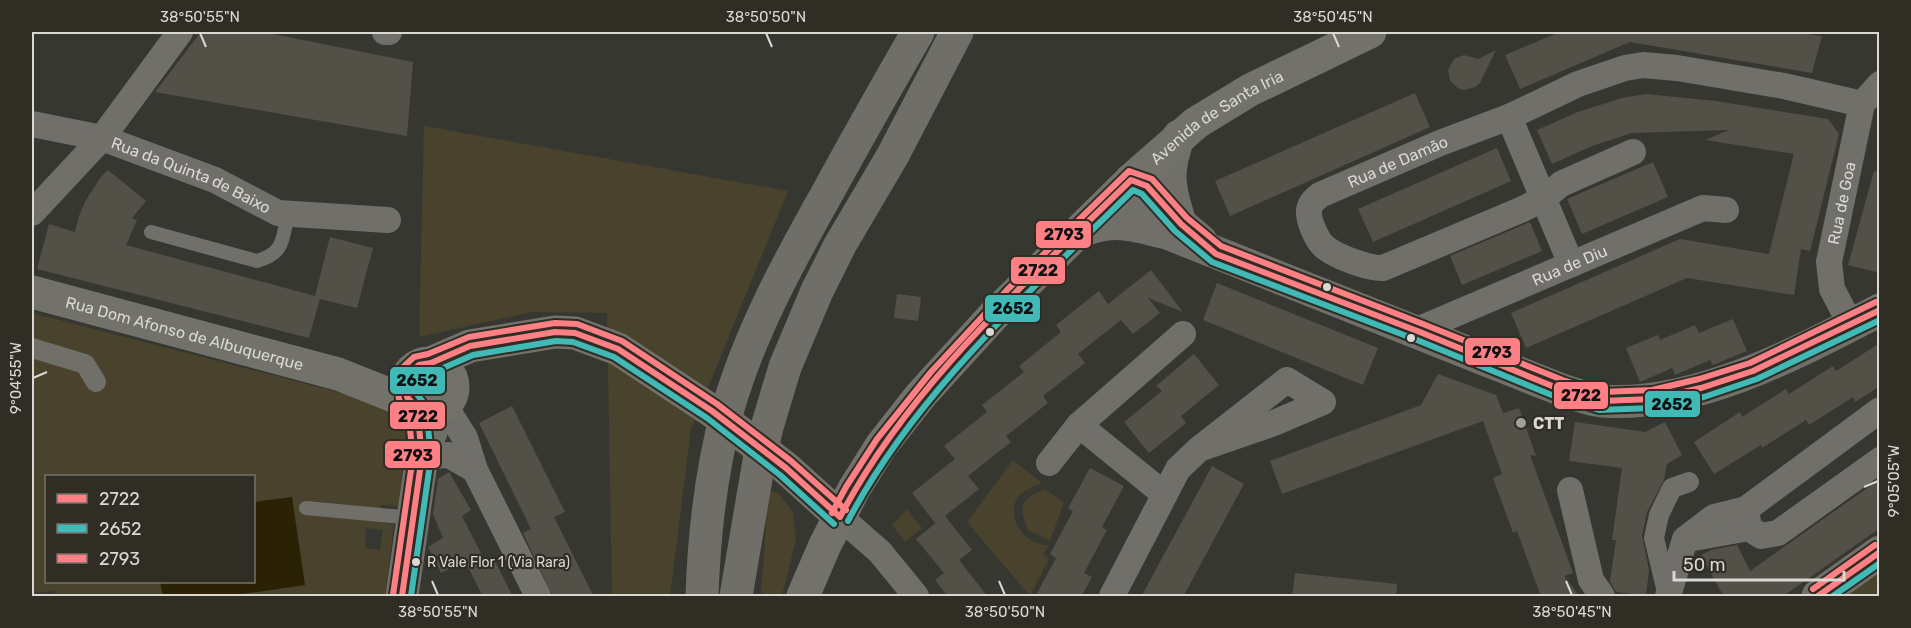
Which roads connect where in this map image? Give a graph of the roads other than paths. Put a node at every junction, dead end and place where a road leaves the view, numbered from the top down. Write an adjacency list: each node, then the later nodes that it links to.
1 (180, 32): 10 (street)
2 (918, 32): 51 (highway)
3 (957, 32): 52 (highway)
4 (1370, 32): 9 (main road, Avenida de Santa Iria)
5 (1880, 84): 6 (street)
6 (1862, 104): 7 (street, Rua de Damão); 24 (street, Rua de Goa)
7 (1509, 117): 13 (street); 13 (street, Rua de Damão)
8 (32, 124): 10 (street, Rua da Quinta de Baixo)
9 (1179, 136): 12 (main road, Avenida de Santa Iria); 18 (street)
10 (102, 138): 15 (street); 16 (street, Rua da Quinta de Baixo)
11 (1634, 152): 13 (street, Rua de Damão)
12 (1131, 180): 18 (street); 20 (main road, Avenida de Santa Iria)
13 (1544, 198): 21 (street)
14 (1726, 210): 21 (street, Rua de Diu)
15 (32, 213)
16 (288, 214): 17 (street, Rua da Quinta de Baixo); 19 (lane)
17 (388, 220)
18 (1174, 228): 20 (street); 25 (street)
19 (151, 232)
20 (1079, 232): 45 (main road, Avenida de Santa Iria)
21 (1571, 264): 25 (street, Rua de Diu)
22 (32, 292): 30 (main road, Rua Dom Afonso de Albuquerque)
23 (1880, 310): 24 (street)
24 (1851, 325): 25 (street)
25 (1415, 330)
26 (1183, 334): 34 (street)
27 (509, 339): 29 (main road, Rua Dom Afonso de Albuquerque); 32 (main road); 45 (main road, Rua Dom Afonso de Albuquerque)
28 (32, 348): 31 (street)
29 (423, 366): 30 (main road, Rua Dom Afonso de Albuquerque); 32 (main road); 32 (main road)
30 (338, 374): 32 (main road, Rua Dom Afonso de Albuquerque)
31 (96, 382)
32 (433, 403): 36 (street); 39 (street)
33 (1880, 410): 46 (street)
34 (1079, 425): 38 (street); 42 (street)
35 (1198, 449): 42 (street)
36 (422, 456): 39 (street); 44 (street)
37 (1880, 460): 46 (street)
38 (1048, 463)
39 (475, 470): 50 (street)
40 (1689, 482): 48 (street)
41 (1570, 490): 56 (street)
42 (1164, 494): 55 (street)
43 (306, 508): 44 (lane)
44 (413, 518): 49 (street)
45 (840, 518): 53 (main road, Avenida de Santa Iria); 54 (street)
46 (1748, 519): 48 (street)
47 (1880, 552): 57 (street)
48 (1668, 596)
49 (402, 597)
50 (538, 597)
51 (702, 597)
52 (736, 597)
53 (802, 597)
54 (916, 597)
55 (1112, 597)
56 (1602, 597)
57 (1818, 597)

